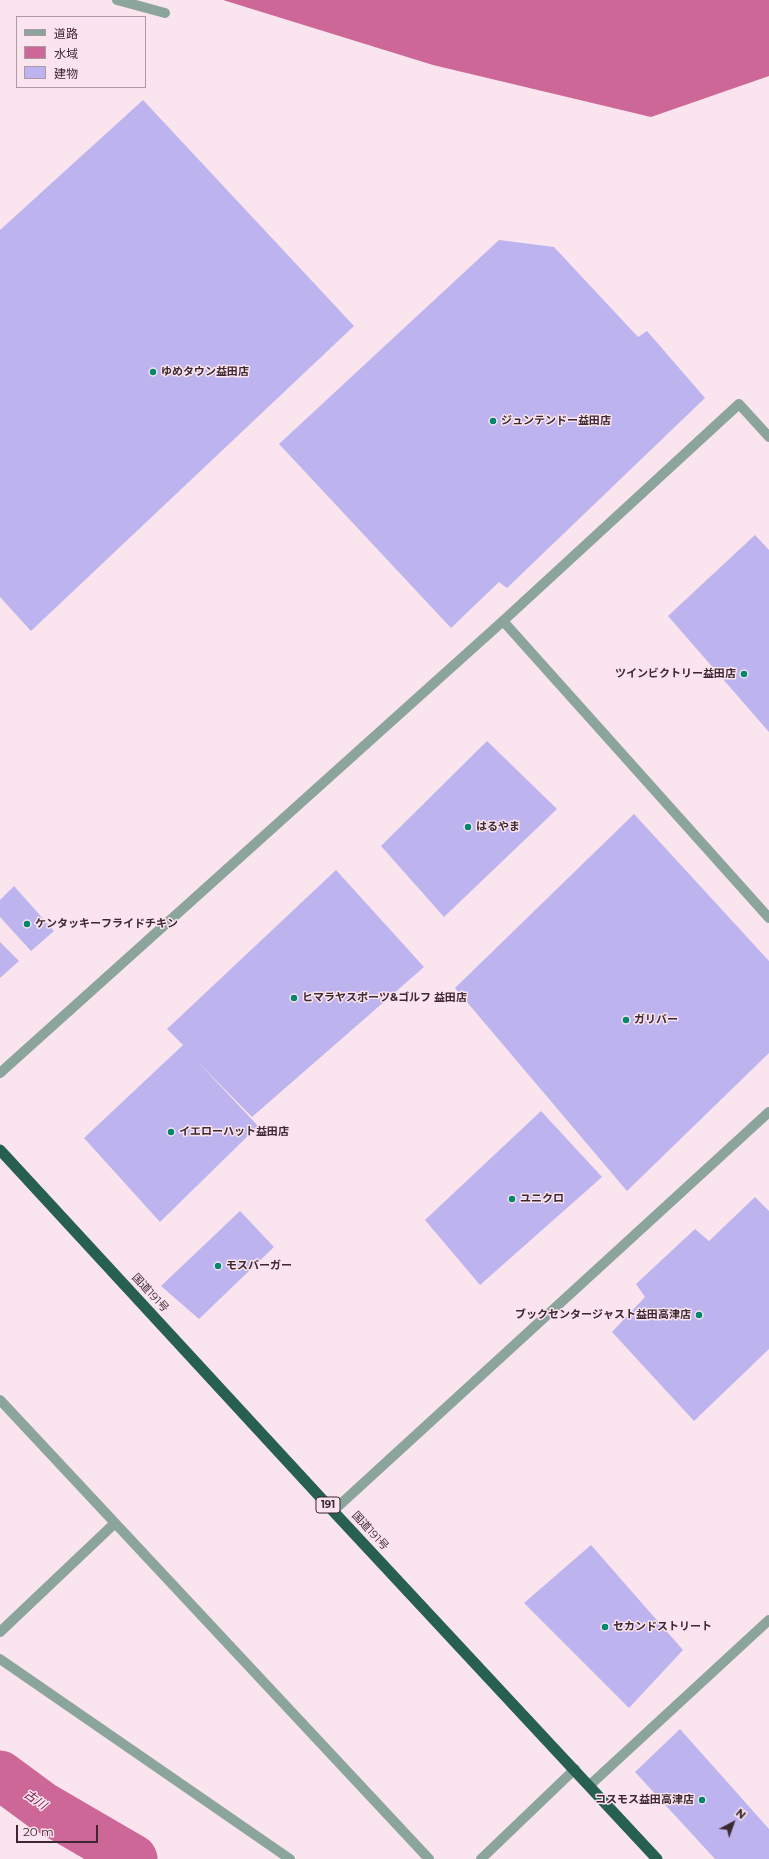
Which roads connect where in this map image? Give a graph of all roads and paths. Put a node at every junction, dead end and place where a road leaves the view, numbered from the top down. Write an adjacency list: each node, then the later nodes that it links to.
1 (117, 0): 2 (street)
2 (165, 13)
3 (769, 437): 4 (street)
4 (503, 621): 5 (street); 6 (street)
5 (769, 918)
6 (0, 1073)
7 (769, 1112): 10 (street)
8 (0, 1150): 10 (highway, 国道191号 / 191)
9 (0, 1400): 11 (street)
10 (333, 1511): 15 (highway, 国道191号 / 191)
11 (115, 1523): 13 (street); 18 (street)
12 (769, 1620): 16 (street)
13 (0, 1632)
14 (0, 1659): 17 (street)
15 (575, 1769): 16 (highway, 国道191号 / 191); 19 (street)
16 (590, 1785): 20 (highway, 国道191号 / 191)
17 (290, 1859)
18 (429, 1859)
19 (481, 1859)
20 (657, 1859)

